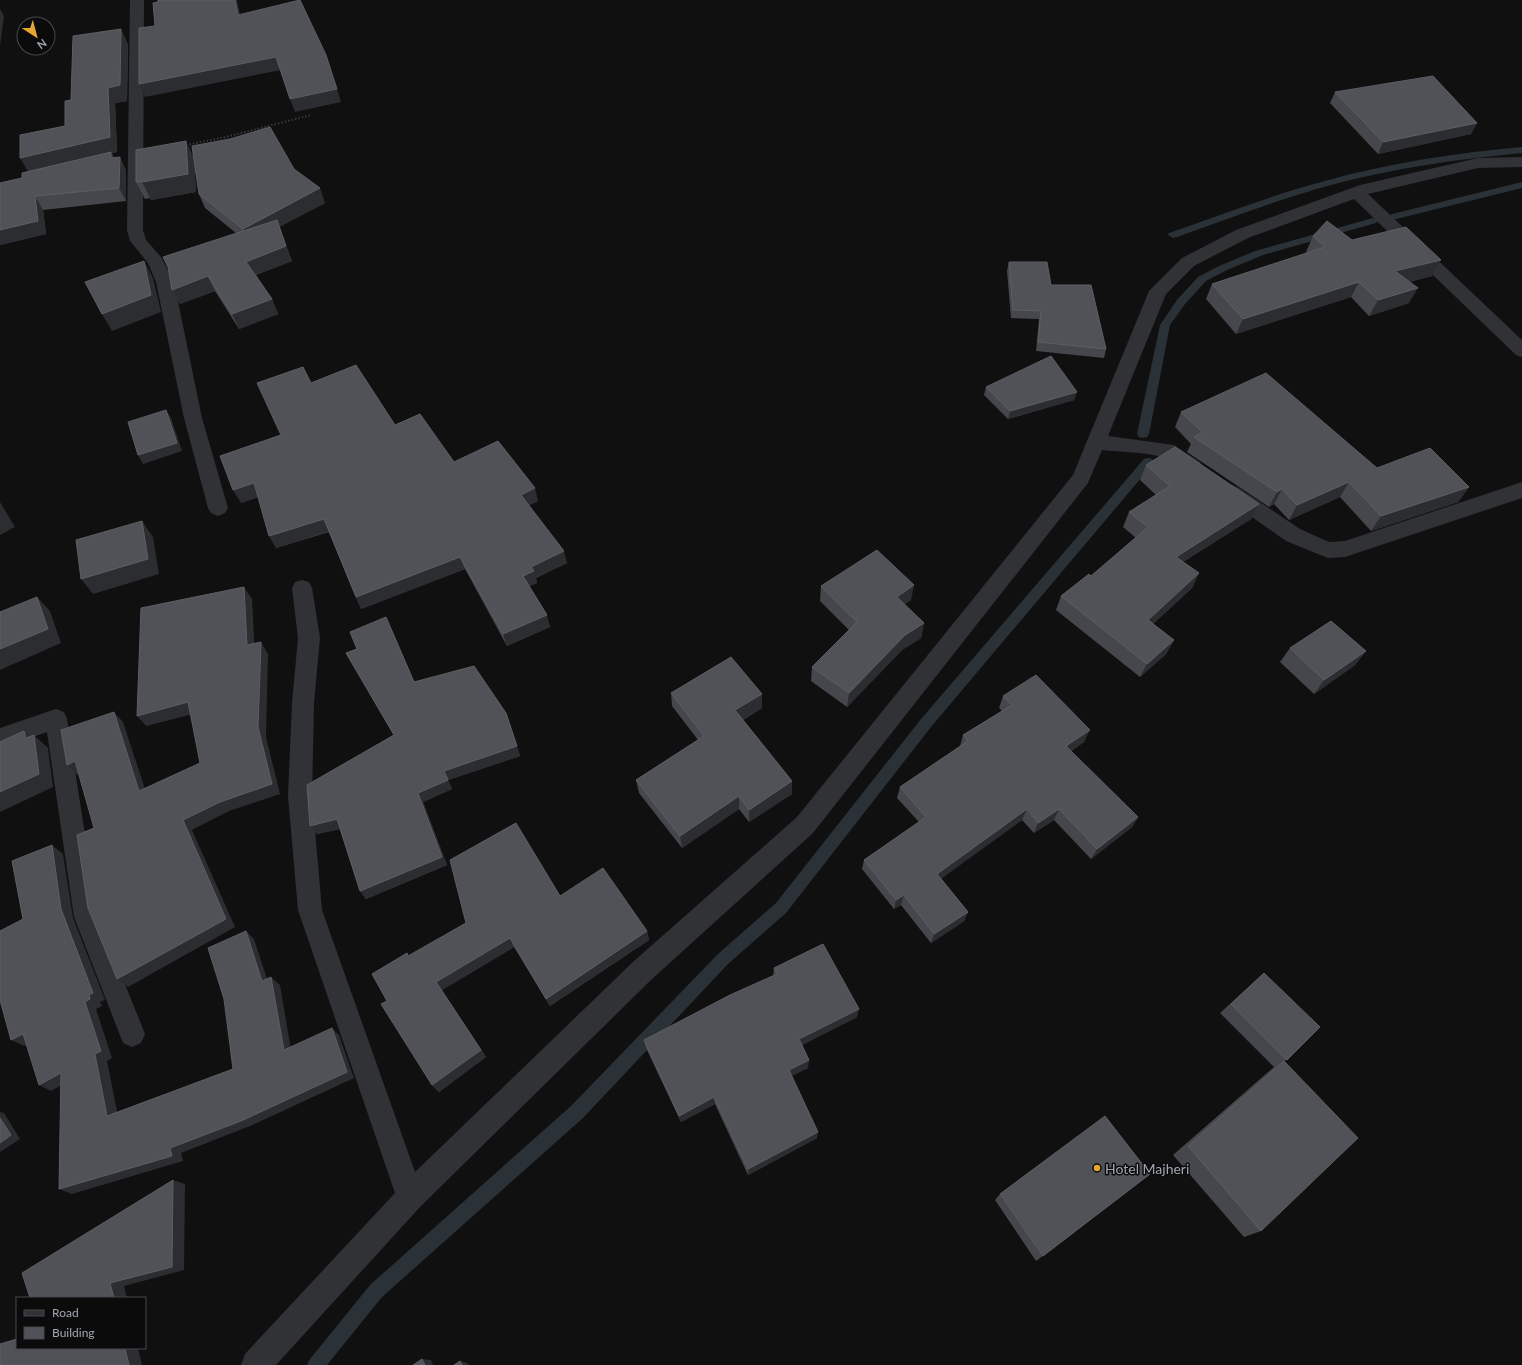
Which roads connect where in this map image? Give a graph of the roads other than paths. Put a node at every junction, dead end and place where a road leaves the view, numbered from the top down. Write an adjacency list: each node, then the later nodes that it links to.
1 (137, 0): 7 (street)
2 (1522, 162): 3 (street)
3 (1356, 192): 4 (street); 5 (street)
4 (1522, 351)
5 (1096, 442): 6 (street); 11 (street)
6 (1522, 490)
7 (218, 508)
8 (302, 588): 11 (street)
9 (0, 738): 10 (street)
10 (132, 1034)
11 (410, 1197): 12 (street)
12 (256, 1365)

